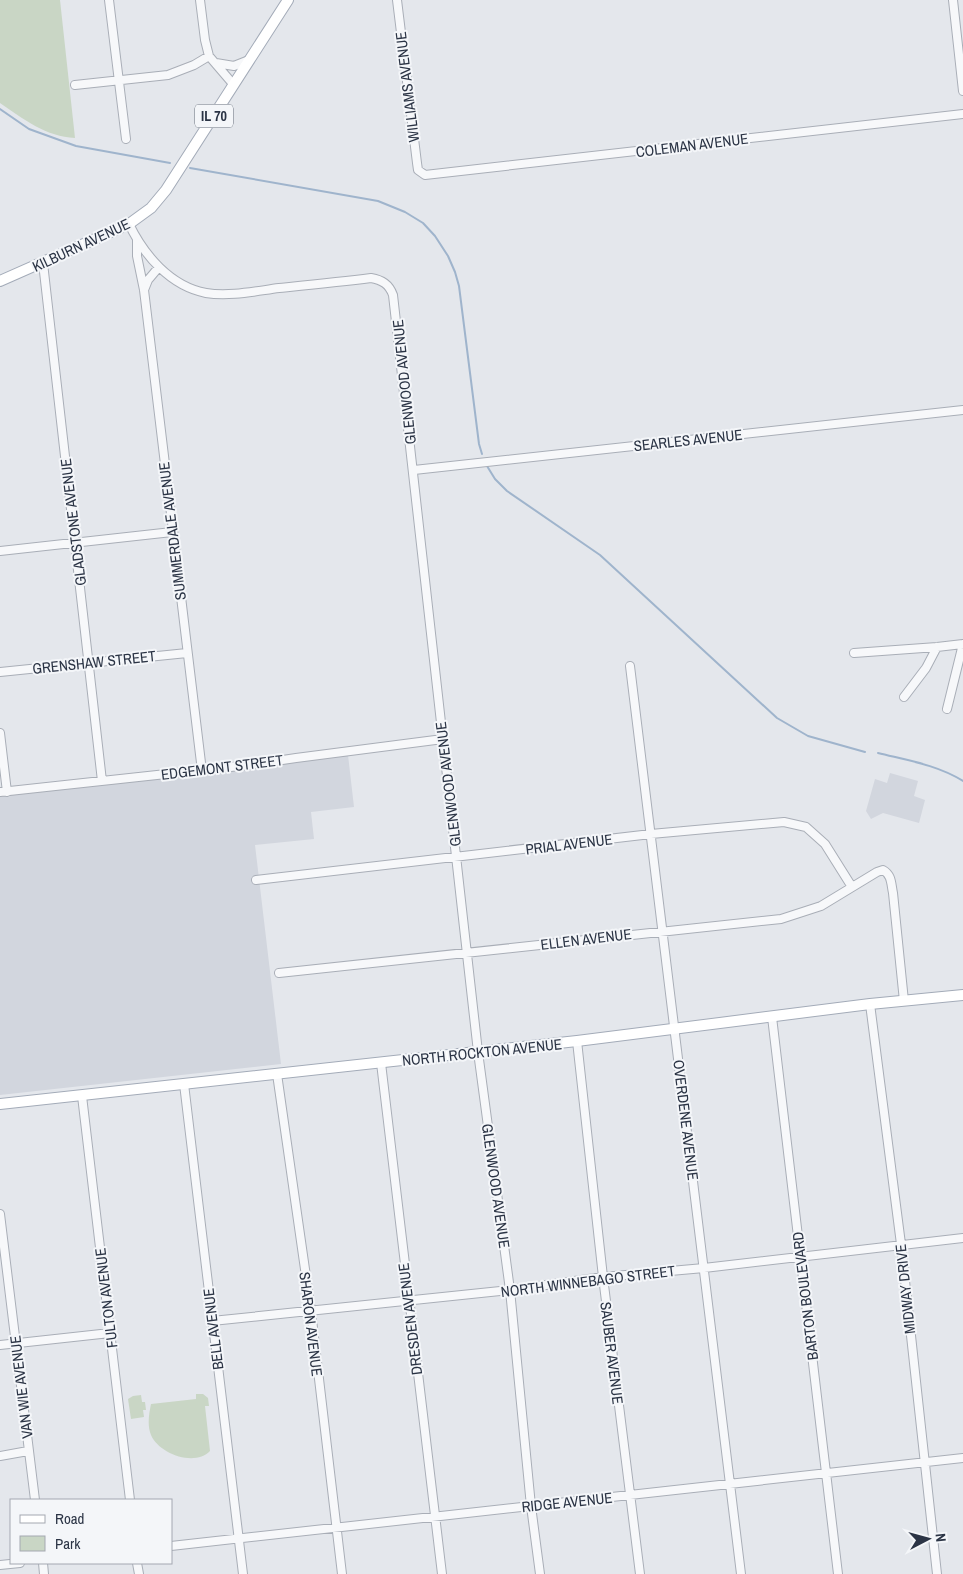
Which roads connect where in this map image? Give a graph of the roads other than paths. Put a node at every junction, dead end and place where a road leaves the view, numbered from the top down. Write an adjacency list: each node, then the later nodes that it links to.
1 (109, 0): 10 (street)
2 (200, 0): 7 (street)
3 (288, 0): 8 (main road, KILBURN AVENUE / IL 70)
4 (397, 0): 16 (street, WILLIAMS AVENUE)
5 (953, 0): 6 (street)
6 (959, 17): 13 (street)
7 (210, 56): 9 (street); 10 (street)
8 (249, 60): 9 (street); 11 (main road, KILBURN AVENUE / IL 70)
9 (216, 64): 11 (street)
10 (118, 80): 12 (street); 15 (street)
11 (233, 84): 17 (main road, KILBURN AVENUE / IL 70)
12 (75, 85)
13 (963, 91)
14 (963, 114): 16 (street, COLEMAN AVENUE)
15 (126, 139)
16 (421, 173)
17 (129, 224): 18 (street, GLENWOOD AVENUE); 19 (main road, KILBURN AVENUE / IL 70)
18 (137, 240): 20 (street, GLENWOOD AVENUE); 22 (street, SUMMERDALE AVENUE)
19 (43, 262): 21 (main road, KILBURN AVENUE / IL 70); 26 (street, GLADSTONE AVENUE)
20 (159, 267): 22 (street); 24 (street, GLENWOOD AVENUE)
21 (0, 281)
22 (144, 290): 25 (street, SUMMERDALE AVENUE)
23 (963, 410): 24 (street, SEARLES AVENUE)
24 (414, 470): 38 (street, GLENWOOD AVENUE)
25 (172, 532): 26 (street); 30 (street, SUMMERDALE AVENUE)
26 (76, 542): 27 (street); 32 (street, GLADSTONE AVENUE)
27 (0, 551)
28 (963, 644): 29 (street); 36 (street)
29 (937, 647): 31 (street); 35 (street)
30 (187, 653): 32 (street, GRENSHAW STREET); 39 (street, SUMMERDALE AVENUE)
31 (854, 653)
32 (90, 662): 34 (street, GRENSHAW STREET); 40 (street, GLADSTONE AVENUE)
33 (630, 666): 42 (street, OVERDENE AVENUE)
34 (0, 672)
35 (904, 696)
36 (946, 709)
37 (0, 733): 41 (street)
38 (443, 739): 39 (street, EDGEMONT STREET); 43 (street, GLENWOOD AVENUE)
39 (202, 771): 40 (street, EDGEMONT STREET)
40 (102, 781): 41 (street, EDGEMONT STREET)
41 (3, 792)
42 (651, 834): 43 (street, PRIAL AVENUE); 45 (street, PRIAL AVENUE); 46 (street, OVERDENE AVENUE)
43 (457, 857): 44 (street, PRIAL AVENUE); 47 (street, GLENWOOD AVENUE)
44 (256, 880)
45 (852, 887): 46 (street, ELLEN AVENUE); 50 (street, ELLEN AVENUE)
46 (662, 930): 47 (street, ELLEN AVENUE); 53 (street, OVERDENE AVENUE)
47 (467, 953): 48 (street, ELLEN AVENUE); 55 (street, GLENWOOD AVENUE)
48 (279, 973)
49 (963, 995): 50 (main road, NORTH ROCKTON AVENUE)
50 (904, 1001): 51 (main road, NORTH ROCKTON AVENUE)
51 (870, 1004): 52 (main road, NORTH ROCKTON AVENUE); 64 (street, MIDWAY DRIVE)
52 (772, 1017): 53 (main road, NORTH ROCKTON AVENUE); 65 (street, BARTON BOULEVARD)
53 (675, 1029): 54 (main road, NORTH ROCKTON AVENUE); 66 (street, OVERDENE AVENUE)
54 (578, 1042): 55 (main road, NORTH ROCKTON AVENUE); 67 (street, SAUBER AVENUE)
55 (478, 1052): 56 (main road, NORTH ROCKTON AVENUE); 68 (street, GLENWOOD AVENUE)
56 (381, 1063): 57 (main road, NORTH ROCKTON AVENUE); 69 (street, DRESDEN AVENUE)
57 (277, 1074): 58 (main road, NORTH ROCKTON AVENUE); 70 (street, SHARON AVENUE)
58 (184, 1084): 59 (main road, NORTH ROCKTON AVENUE); 71 (street, BELL AVENUE)
59 (82, 1096): 60 (main road, NORTH ROCKTON AVENUE); 72 (street, FULTON AVENUE)
60 (0, 1104)
61 (0, 1214): 62 (street, VAN WIE AVENUE)
62 (1, 1238): 73 (street, VAN WIE AVENUE)
63 (963, 1238): 64 (street, NORTH WINNEBAGO STREET)
64 (901, 1244): 65 (street, NORTH WINNEBAGO STREET); 78 (street, MIDWAY DRIVE)
65 (801, 1256): 66 (street, NORTH WINNEBAGO STREET); 79 (street, BARTON BOULEVARD)
66 (704, 1268): 67 (street, NORTH WINNEBAGO STREET); 80 (street, OVERDENE AVENUE)
67 (603, 1277): 68 (street, NORTH WINNEBAGO STREET); 81 (street, SAUBER AVENUE)
68 (510, 1290): 69 (street, NORTH WINNEBAGO STREET); 84 (street, GLENWOOD AVENUE)
69 (408, 1300): 70 (street, NORTH WINNEBAGO STREET); 85 (street, DRESDEN AVENUE)
70 (310, 1310): 71 (street, NORTH WINNEBAGO STREET); 86 (street, SHARON AVENUE)
71 (212, 1320): 87 (street, BELL AVENUE)
72 (110, 1334): 73 (street); 83 (street, FULTON AVENUE)
73 (16, 1343): 74 (street); 75 (street, VAN WIE AVENUE)
74 (0, 1345)
75 (28, 1452): 76 (street); 82 (street, VAN WIE AVENUE)
76 (0, 1456)
77 (963, 1458): 78 (street, RIDGE AVENUE)
78 (924, 1463): 79 (street, RIDGE AVENUE); 96 (street, MIDWAY DRIVE)
79 (826, 1474): 80 (street, RIDGE AVENUE); 95 (street, BARTON BOULEVARD)
80 (730, 1484): 81 (street, RIDGE AVENUE); 94 (street, OVERDENE AVENUE)
81 (630, 1495): 84 (street, RIDGE AVENUE); 93 (street, SAUBER AVENUE)
82 (35, 1499)
83 (130, 1499)
84 (531, 1506): 85 (street, RIDGE AVENUE); 92 (street, GLENWOOD AVENUE)
85 (435, 1517): 86 (street, RIDGE AVENUE); 91 (street, DRESDEN AVENUE)
86 (336, 1528): 87 (street, RIDGE AVENUE); 90 (street, SHARON AVENUE)
87 (238, 1538): 88 (street, RIDGE AVENUE); 89 (street, BELL AVENUE)
88 (172, 1546)
89 (243, 1574)
90 (342, 1574)
91 (442, 1574)
92 (540, 1574)
93 (640, 1574)
94 (741, 1574)
95 (838, 1574)
96 (937, 1574)

